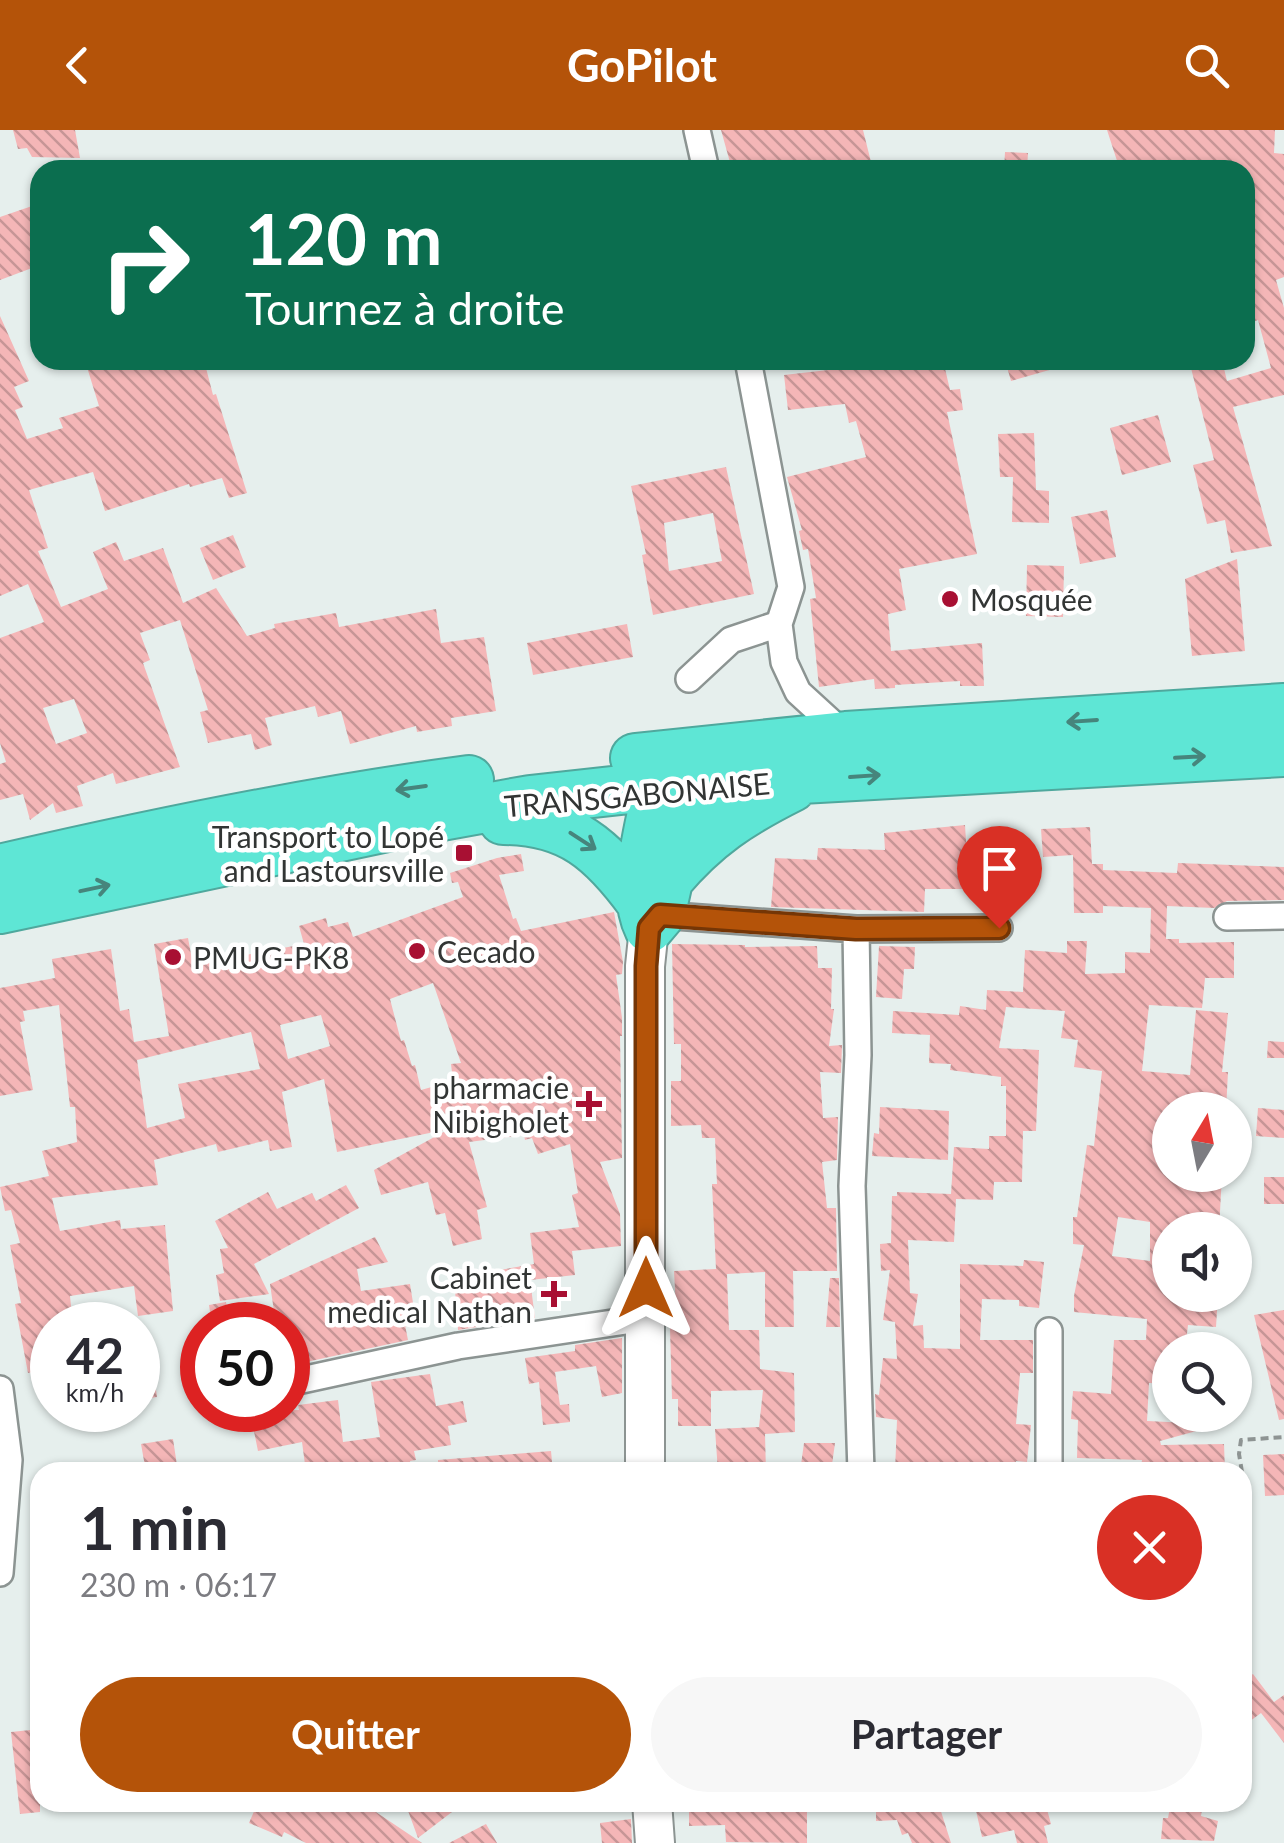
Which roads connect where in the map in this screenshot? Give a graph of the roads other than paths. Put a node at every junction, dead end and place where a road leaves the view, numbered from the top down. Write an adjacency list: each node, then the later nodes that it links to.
1 (698, 130): 2 (street)
2 (704, 160)
3 (750, 370): 4 (street)
4 (779, 624): 5 (street); 7 (street)
5 (689, 679)
6 (1284, 708): 7 (highway, TRANSGABONAISE, one-way to 7)
7 (846, 736): 9 (highway, TRANSGABONAISE)
8 (1284, 752): 10 (highway, TRANSGABONAISE, one-way to 8)
9 (677, 769): 10 (highway, TRANSGABONAISE); 11 (highway, TRANSGABONAISE); 12 (highway, TRANSGABONAISE, one-way to 12); 13 (highway)
10 (807, 780): 13 (highway)
11 (420, 820): 13 (highway, one-way to 13); 14 (highway, TRANSGABONAISE, one-way to 11)
12 (0, 869)
13 (654, 906): 18 (street); 19 (main road)
14 (0, 909)
15 (1284, 916): 16 (street)
16 (1227, 917)
17 (999, 928): 18 (street)
18 (856, 929): 24 (street)
19 (646, 1318): 21 (street); 23 (main road)
20 (1050, 1332): 25 (street)
21 (310, 1377)
22 (0, 1389): 26 (street)
23 (646, 1462)
24 (860, 1462)
25 (1049, 1462)
26 (0, 1573)
27 (653, 1812): 28 (main road)
28 (655, 1843)

